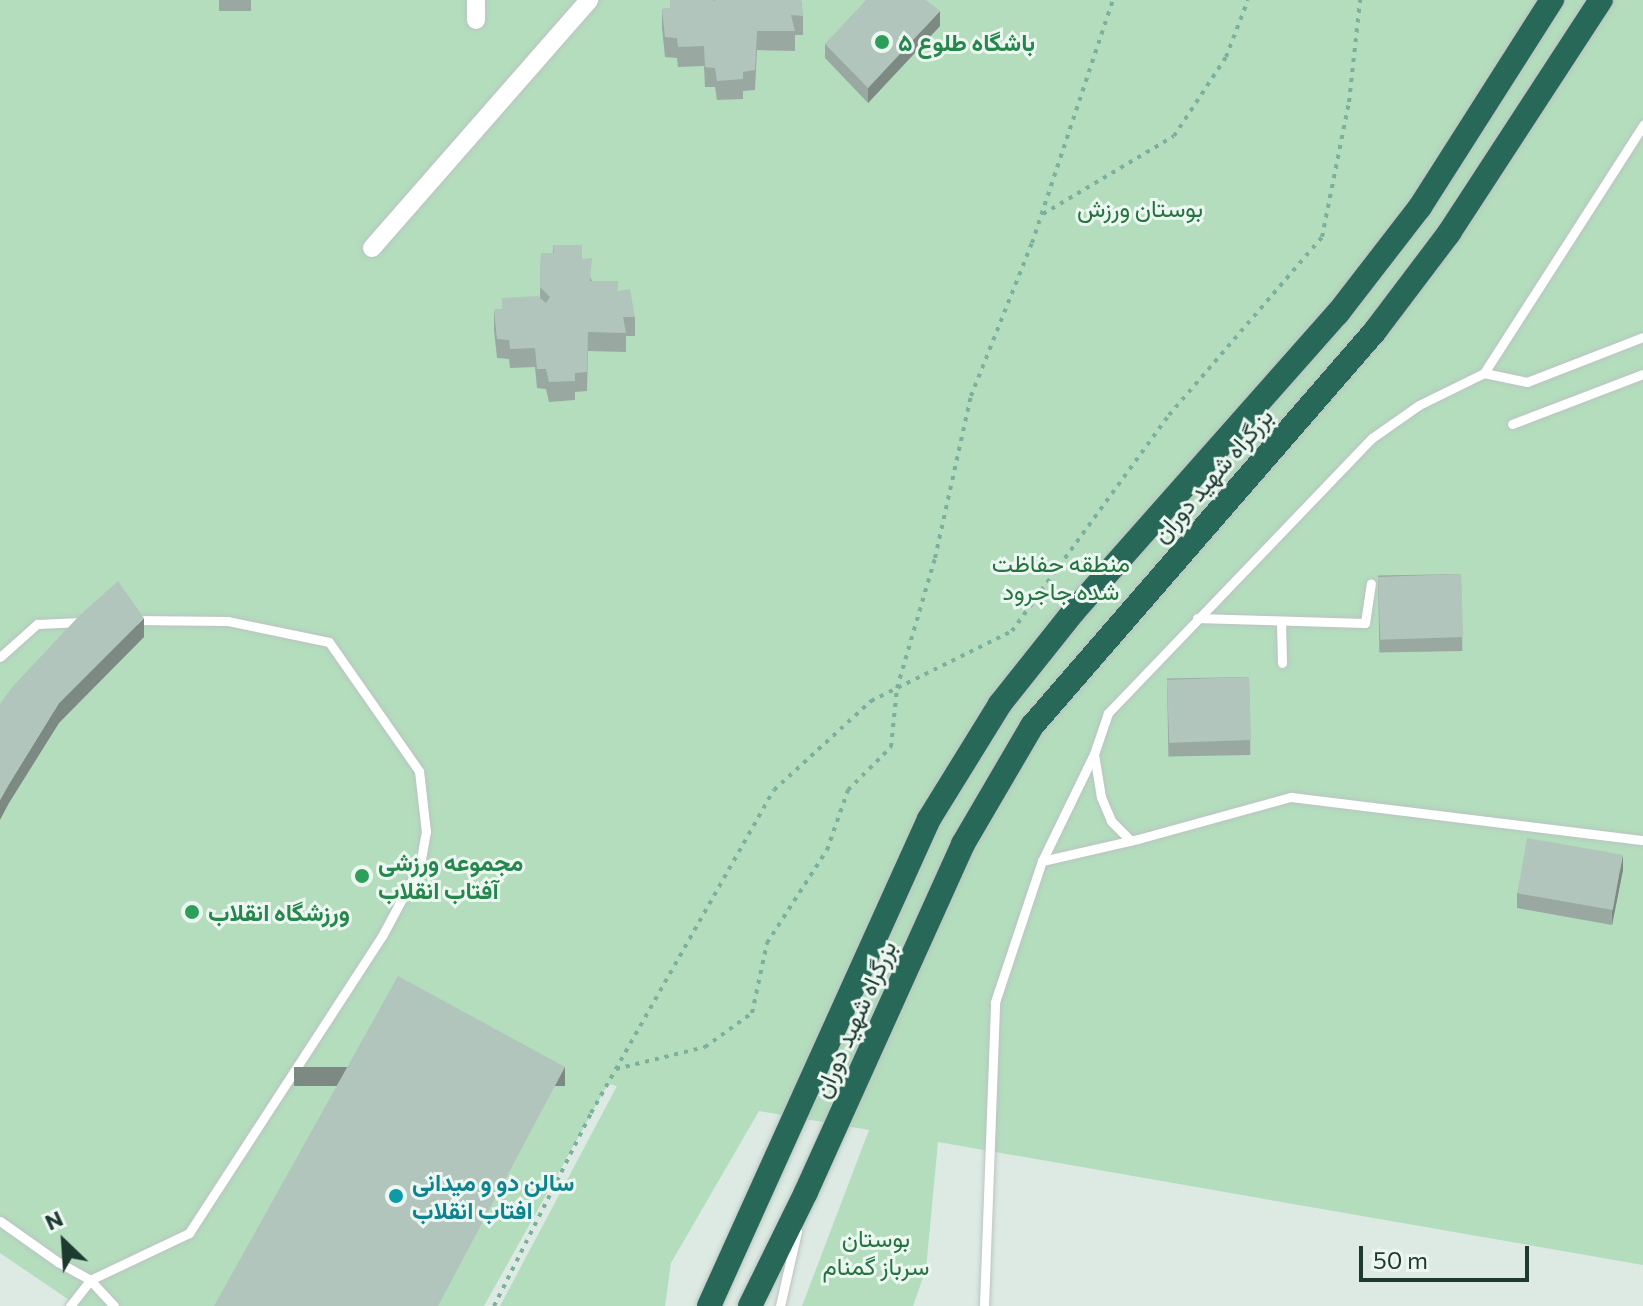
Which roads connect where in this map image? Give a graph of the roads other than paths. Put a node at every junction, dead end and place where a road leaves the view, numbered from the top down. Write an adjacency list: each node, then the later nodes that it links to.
1 (476, 0): 5 (street)
2 (589, 0): 7 (street)
3 (1552, 0): 28 (highway, بزرگراه شهید دوران)
4 (1601, 0): 23 (highway, بزرگراه شهید دوران)
5 (476, 20)
6 (1643, 125): 9 (lane)
7 (372, 248)
8 (1643, 337): 9 (lane)
9 (1484, 373): 13 (lane)
10 (1643, 374): 11 (lane)
11 (1512, 424)
12 (1371, 583): 15 (lane)
13 (1197, 618): 15 (lane); 19 (lane)
14 (113, 621): 25 (lane)
15 (1281, 621): 18 (lane)
16 (98, 622): 17 (lane)
17 (0, 657)
18 (1282, 663)
19 (1094, 754): 21 (lane); 22 (lane)
20 (1643, 840): 21 (lane)
21 (1131, 841): 22 (lane)
22 (1042, 861): 31 (lane)
23 (806, 1192): 29 (highway, بزرگراه شهید دوران); 30 (lane)
24 (0, 1221): 25 (lane)
25 (90, 1280): 26 (lane); 27 (lane)
26 (70, 1306)
27 (114, 1306)
28 (709, 1306)
29 (750, 1306)
30 (780, 1306)
31 (984, 1306)

